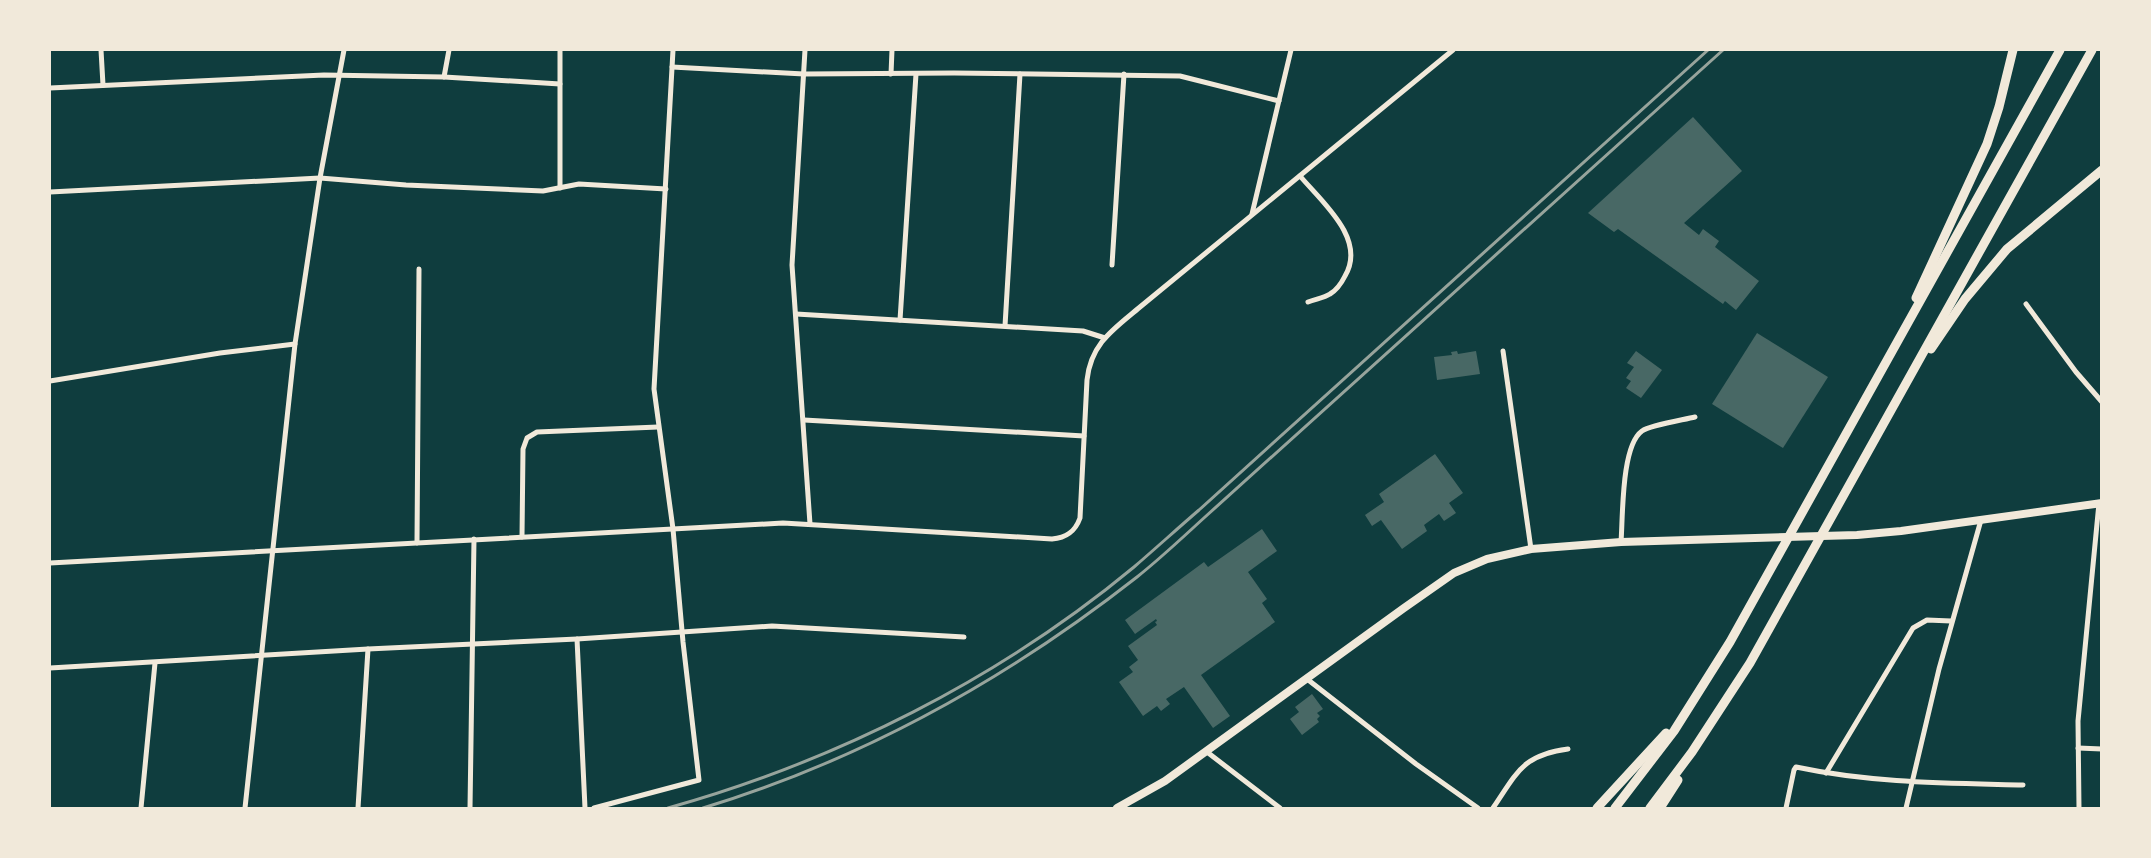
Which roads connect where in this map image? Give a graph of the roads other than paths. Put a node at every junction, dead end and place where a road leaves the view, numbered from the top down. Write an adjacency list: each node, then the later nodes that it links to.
1 (101, 50): 22 (street)
2 (344, 50): 19 (street)
3 (450, 50): 20 (street)
4 (560, 50): 21 (street)
5 (673, 50): 13 (street)
6 (806, 50): 14 (street)
7 (892, 50): 15 (street)
8 (1291, 50): 24 (street)
9 (1452, 50): 26 (street)
10 (2013, 50): 42 (highway)
11 (2060, 50): 42 (highway)
12 (2092, 50): 44 (highway)
13 (672, 67): 14 (street); 29 (street)
14 (804, 74): 15 (street); 36 (street)
15 (891, 74): 16 (street)
16 (916, 74): 17 (street); 37 (street)
17 (1020, 74): 18 (street); 38 (street)
18 (1124, 74): 24 (street); 32 (street)
19 (339, 75): 20 (street); 22 (street); 27 (street)
20 (444, 77): 21 (street)
21 (560, 84): 28 (street)
22 (103, 85): 23 (street)
23 (50, 88)
24 (1279, 101): 31 (street)
25 (2102, 170): 44 (highway)
26 (1300, 176): 31 (street); 34 (street)
27 (320, 178): 28 (street); 30 (street); 40 (street)
28 (560, 188): 29 (street)
29 (666, 189): 48 (street)
30 (50, 192)
31 (1251, 215): 39 (street)
32 (1112, 265)
33 (419, 269): 57 (street)
34 (1308, 302)
35 (2026, 304): 45 (street)
36 (796, 314): 37 (street); 47 (street)
37 (900, 320): 38 (street)
38 (1005, 326): 39 (street)
39 (1105, 338): 49 (street)
40 (295, 345): 43 (street); 59 (street)
41 (1503, 351): 58 (street)
42 (1877, 379): 71 (highway)
43 (50, 381)
44 (1896, 401): 72 (highway)
45 (2102, 402)
46 (1695, 417): 56 (street)
47 (804, 420): 49 (street); 52 (street)
48 (658, 427): 53 (street); 54 (street)
49 (1084, 436): 52 (street)
50 (2100, 503): 51 (main road); 73 (street)
51 (1981, 520): 56 (main road); 61 (street)
52 (810, 524): 53 (street)
53 (673, 529): 54 (street); 62 (street)
54 (522, 537): 55 (street)
55 (474, 539): 57 (street); 65 (street)
56 (1621, 542): 58 (main road)
57 (417, 543): 59 (street)
58 (1532, 549): 70 (main road)
59 (273, 551): 60 (street); 67 (street)
60 (50, 563)
61 (1952, 621): 77 (street); 78 (street)
62 (682, 633): 63 (street); 64 (street); 85 (street)
63 (964, 637)
64 (577, 639): 65 (street); 84 (street)
65 (474, 645): 66 (street); 83 (street)
66 (368, 649): 67 (street); 82 (street)
67 (262, 656): 68 (street); 81 (street)
68 (155, 663): 69 (street); 80 (street)
69 (50, 668)
70 (1307, 679): 76 (main road); 88 (street)
71 (1694, 702): 90 (highway); 91 (highway)
72 (1712, 723): 92 (highway); 93 (highway)
73 (2078, 748): 74 (street); 96 (street)
74 (2102, 748)
75 (1568, 749): 89 (street)
76 (1206, 752): 86 (main road); 87 (street)
77 (1826, 773): 78 (street); 94 (street)
78 (1912, 782): 79 (street); 95 (street)
79 (2023, 784)
80 (141, 808)
81 (245, 808)
82 (358, 808)
83 (470, 808)
84 (585, 808)
85 (594, 808)
86 (1117, 808)
87 (1280, 808)
88 (1478, 808)
89 (1493, 808)
90 (1597, 808)
91 (1615, 808)
92 (1650, 808)
93 (1660, 808)
94 (1786, 808)
95 (1906, 808)
96 (2079, 808)

